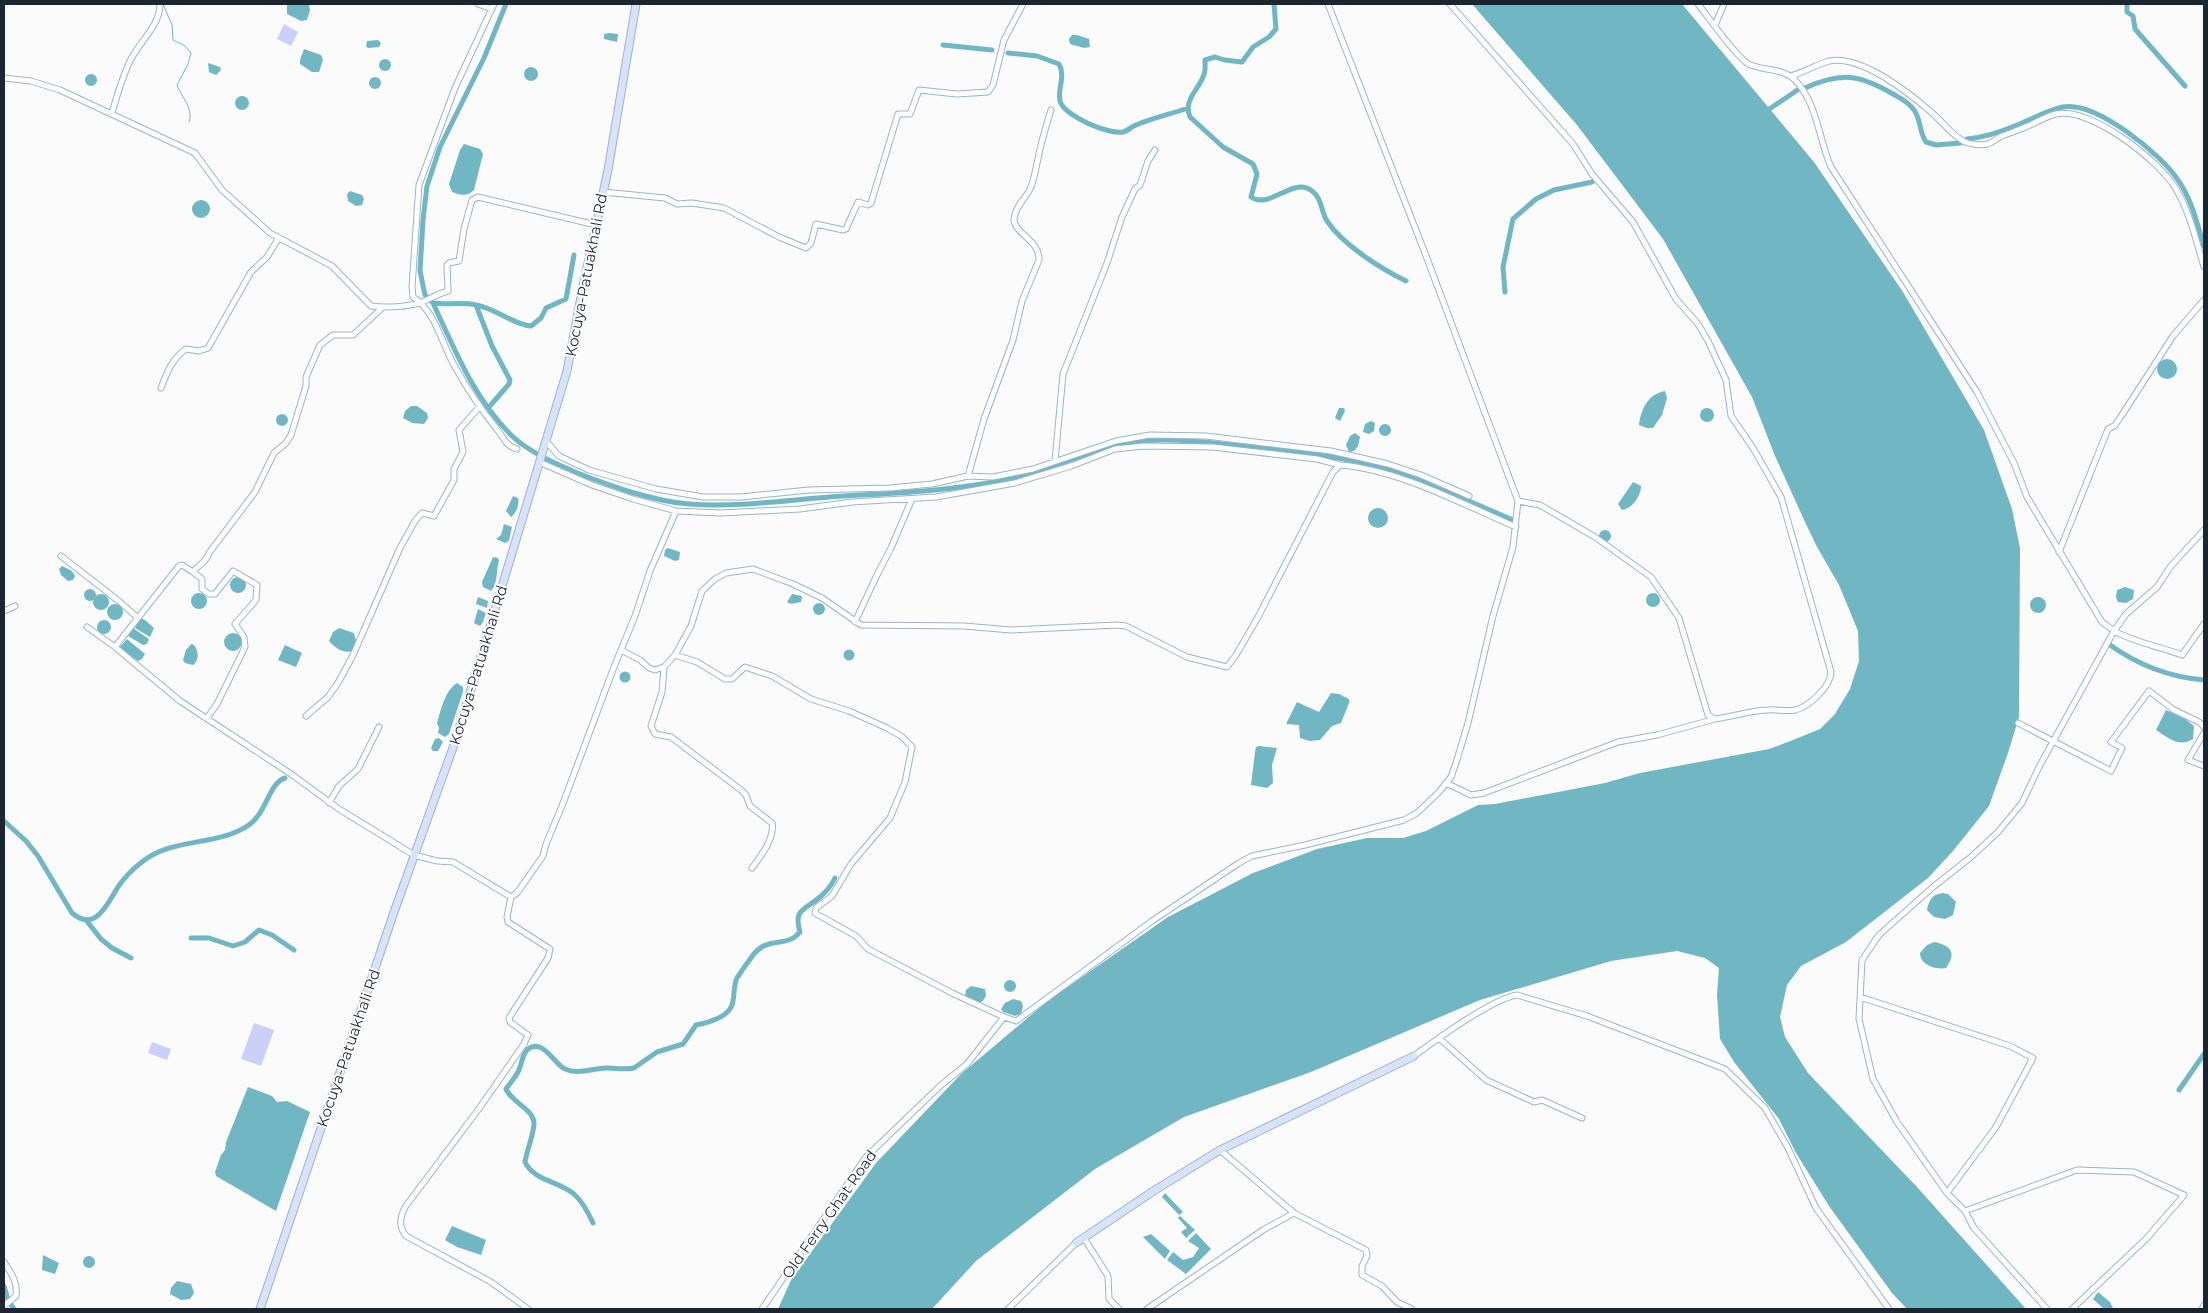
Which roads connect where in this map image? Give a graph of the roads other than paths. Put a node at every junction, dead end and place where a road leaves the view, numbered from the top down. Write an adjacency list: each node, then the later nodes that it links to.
1 (160, 4): 14 (street)
2 (478, 4): 9 (street)
3 (636, 4): 16 (main road, Kocuya-Patuakhali Rd)
4 (1023, 4): 16 (street)
5 (1328, 4): 33 (street)
6 (1450, 4): 53 (street)
7 (1698, 4): 10 (street)
8 (1724, 4): 10 (street)
9 (493, 6): 21 (street)
10 (1715, 25): 11 (street)
11 (1790, 76): 19 (street); 37 (street)
12 (4, 78): 14 (street)
13 (1051, 110): 30 (street)
14 (112, 113): 18 (street)
15 (1155, 150): 28 (street)
16 (603, 192): 17 (main road, Kocuya-Patuakhali Rd)
17 (596, 225): 21 (street); 25 (main road, Kocuya-Patuakhali Rd)
18 (278, 239): 21 (street); 23 (street)
19 (2204, 267)
20 (2204, 300): 37 (street)
21 (424, 301): 24 (street)
22 (382, 308): 39 (street)
23 (161, 388)
24 (480, 406): 26 (street); 51 (street)
25 (545, 443): 27 (main road, Kocuya-Patuakhali Rd); 30 (street)
26 (517, 449)
27 (540, 461): 34 (street); 62 (main road, Kocuya-Patuakhali Rd)
28 (1055, 461): 30 (street); 31 (street)
29 (1340, 465): 32 (street); 35 (street); 43 (street)
30 (968, 476)
31 (1469, 496)
32 (912, 500): 34 (street); 43 (street)
33 (1518, 501): 35 (street); 53 (street)
34 (676, 511): 48 (street)
35 (1516, 527): 60 (street)
36 (2204, 530): 46 (street)
37 (2059, 552): 46 (street)
38 (61, 556): 42 (street)
39 (193, 572): 42 (street); 52 (street)
40 (15, 606): 41 (street)
41 (4, 610)
42 (138, 618): 47 (street)
43 (855, 622): 49 (street)
44 (2204, 624): 46 (street)
45 (87, 627): 47 (street)
46 (2114, 631): 58 (street)
47 (115, 647): 52 (street)
48 (621, 650): 50 (street); 64 (street)
49 (675, 655): 50 (street); 66 (street)
50 (664, 667): 63 (street)
51 (306, 716)
52 (208, 718): 61 (street)
53 (1715, 719): 60 (street)
54 (2018, 723): 58 (street)
55 (379, 727): 61 (street)
56 (2204, 727): 58 (street)
57 (2204, 733): 59 (street)
58 (2053, 741): 65 (street)
59 (2204, 766)
60 (1446, 783): 66 (street)
61 (329, 803): 62 (street)
62 (414, 855): 64 (street); 79 (main road, Kocuya-Patuakhali Rd)
63 (752, 868)
64 (511, 897): 80 (street)
65 (1860, 997): 71 (street); 71 (street)
66 (1004, 1017): 81 (street, Old Ferry Ghat Road)
67 (1438, 1038): 68 (street); 69 (street); 86 (street)
68 (1414, 1056): 70 (main road)
69 (1582, 1118)
70 (1220, 1150): 73 (street); 74 (main road)
71 (1947, 1193): 72 (street)
72 (1965, 1211): 87 (street); 88 (street)
73 (1294, 1213): 84 (street); 85 (street)
74 (1084, 1238): 75 (main road); 83 (street)
75 (1076, 1243): 82 (street)
76 (4, 1262): 78 (street)
77 (2204, 1305): 89 (street)
78 (4, 1306)
79 (260, 1309)
80 (528, 1309)
81 (762, 1309)
82 (1008, 1309)
83 (1119, 1309)
84 (1147, 1309)
85 (1412, 1309)
86 (1889, 1309)
87 (2047, 1309)
88 (2072, 1309)
89 (2202, 1309)

